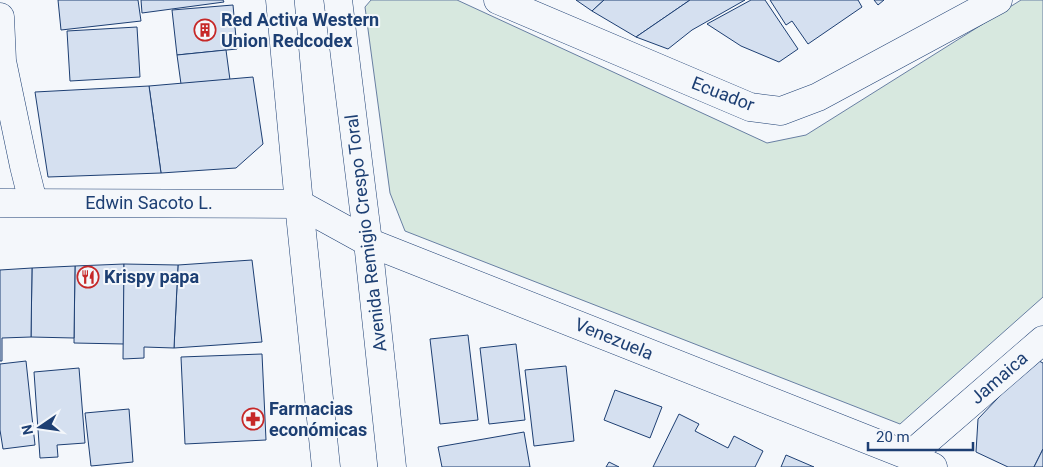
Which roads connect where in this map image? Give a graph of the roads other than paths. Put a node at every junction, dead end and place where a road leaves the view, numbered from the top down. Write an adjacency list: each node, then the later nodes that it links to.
1 (280, 0): 9 (street)
2 (338, 0): 10 (street, Avenida Remigio Crespo Toral)
3 (498, 0): 4 (street, Ecuador)
4 (998, 0)
5 (0, 17): 6 (street)
6 (1, 61): 7 (street)
7 (33, 202): 8 (street, Edwin Sacoto L.); 9 (street, Edwin Sacoto L.)
8 (0, 203)
9 (299, 204): 10 (street, Venezuela); 13 (street)
10 (368, 242): 12 (street, Venezuela); 14 (street, Avenida Remigio Crespo Toral)
11 (1043, 340): 12 (street, Jamaica)
12 (921, 461)
13 (326, 467)
14 (392, 467)

